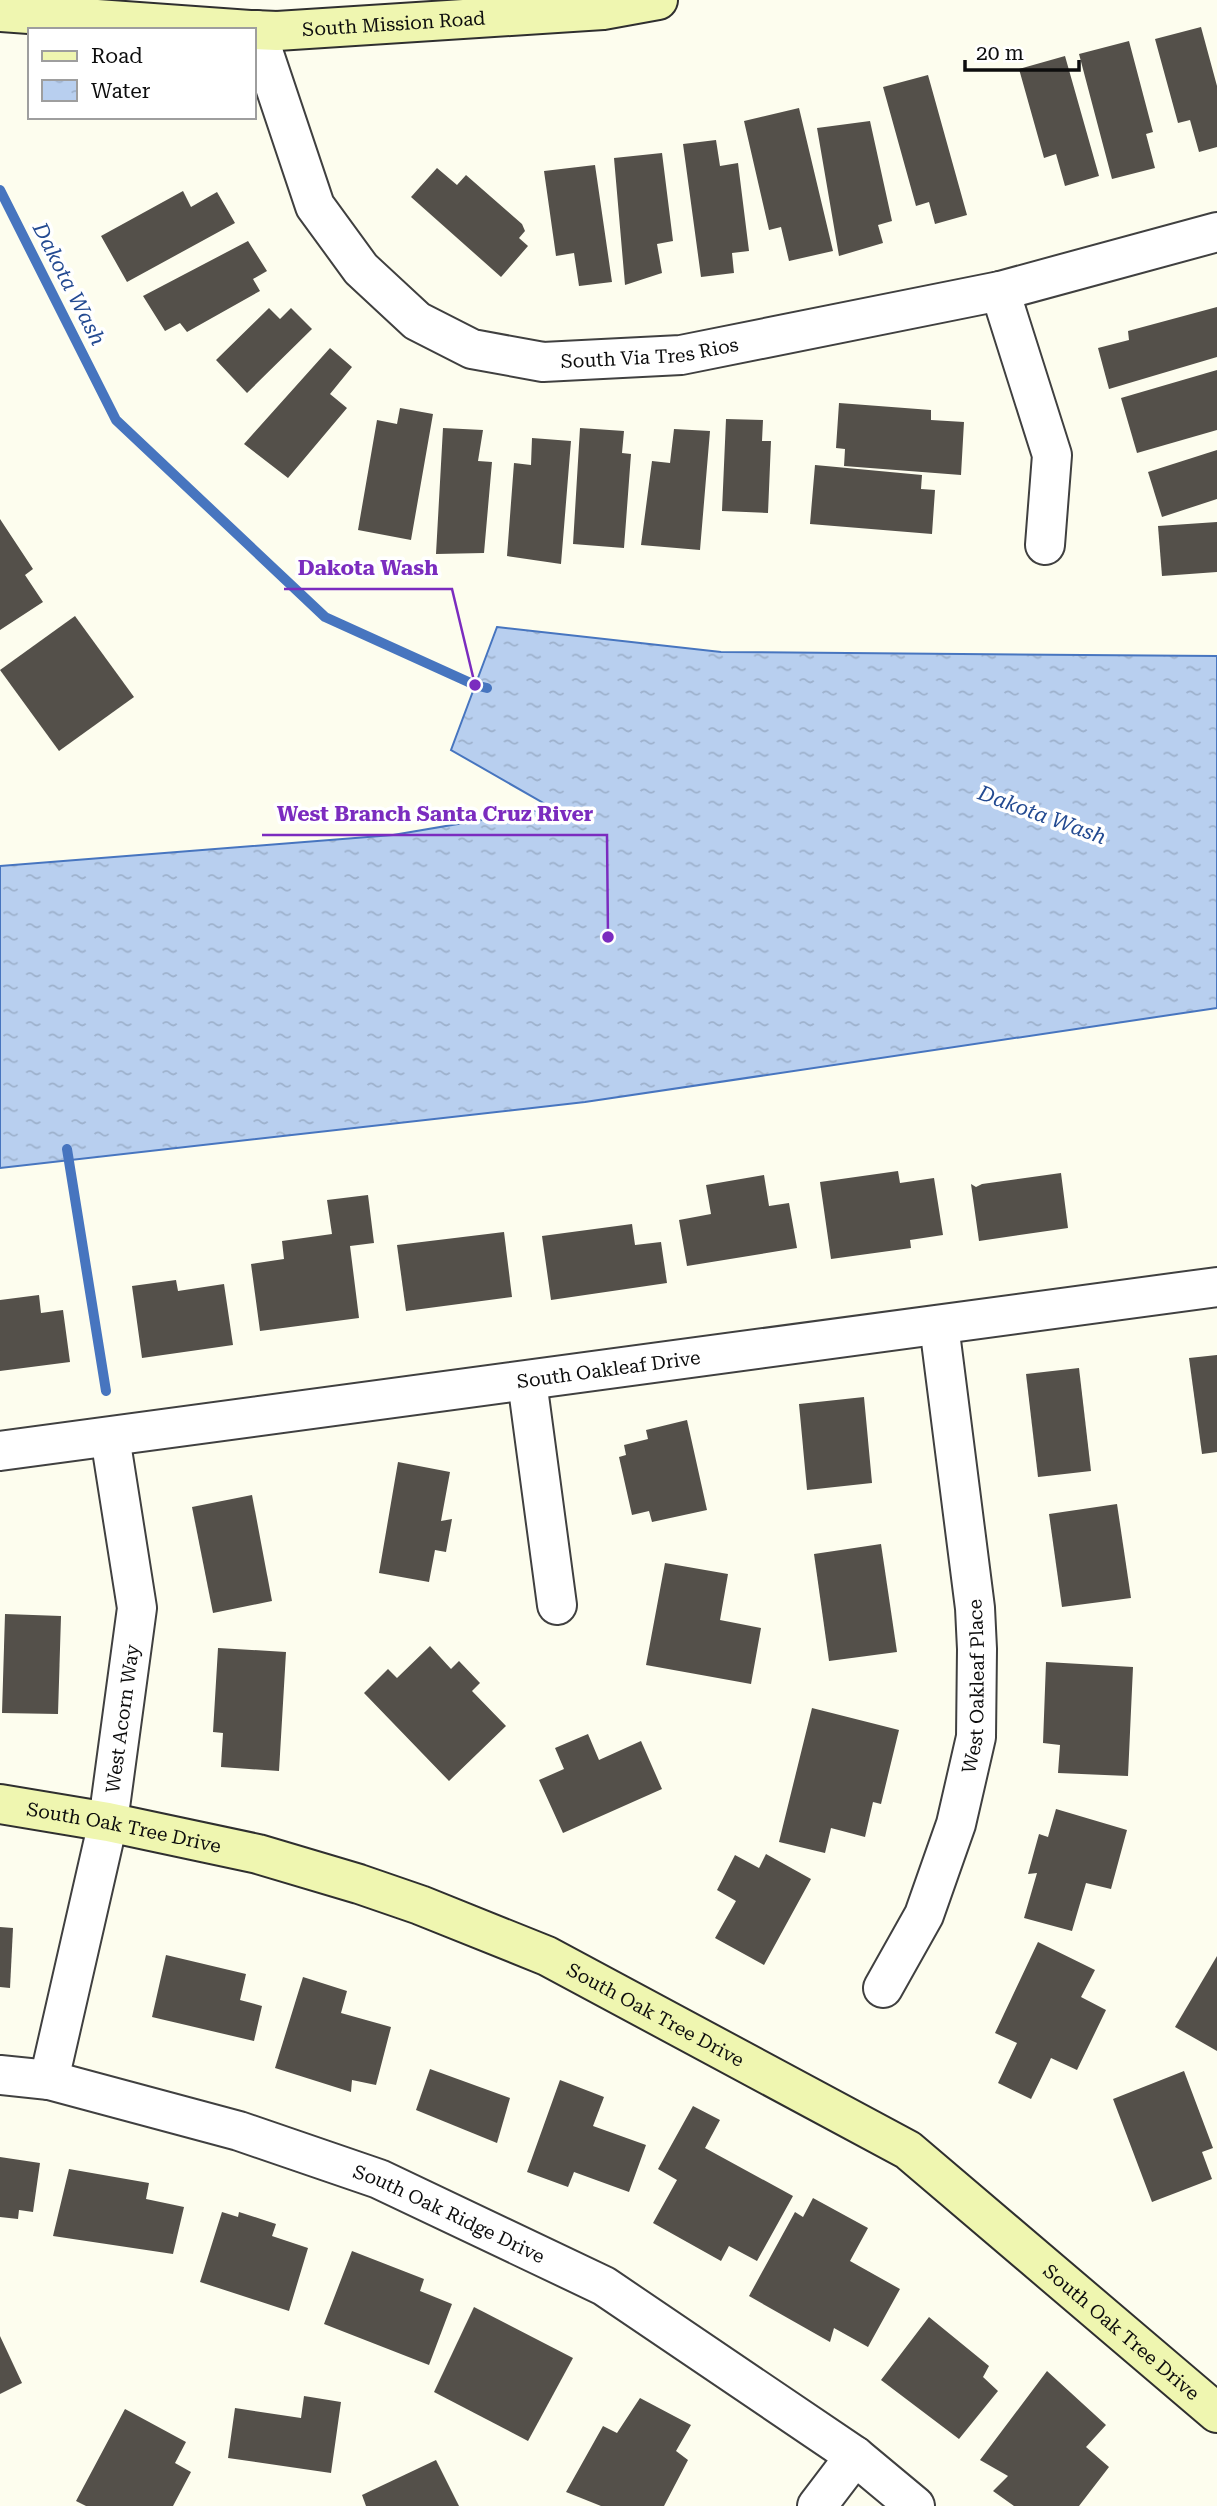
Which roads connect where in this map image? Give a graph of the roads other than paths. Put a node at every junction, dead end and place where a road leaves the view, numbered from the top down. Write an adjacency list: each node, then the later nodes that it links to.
1 (658, 0): 4 (street, South Mission Road)
2 (6, 13): 3 (street, South Mission Road)
3 (224, 28)
4 (256, 30)
5 (256, 39): 7 (street, South Via Tres Rios)
6 (1217, 232): 7 (street, South Via Tres Rios)
7 (1000, 291): 8 (street)
8 (1045, 545)
9 (1217, 1287): 10 (street, South Oakleaf Drive)
10 (939, 1325): 11 (street, South Oakleaf Drive); 17 (street, West Oakleaf Place)
11 (527, 1381): 12 (street, South Oakleaf Drive); 14 (street)
12 (110, 1437): 13 (street, South Oakleaf Drive); 16 (street, West Acorn Way)
13 (0, 1451)
14 (557, 1605)
15 (0, 1804): 16 (street, South Oak Tree Drive)
16 (108, 1822): 19 (street, West Acorn Way); 20 (street, South Oak Tree Drive)
17 (883, 1988)
18 (0, 2075): 19 (street, South Oak Ridge Drive)
19 (49, 2080): 21 (street, South Oak Ridge Drive)
20 (1217, 2413)
21 (855, 2456): 22 (street); 23 (street, South Oak Ridge Drive)
22 (817, 2506)
23 (915, 2506)

